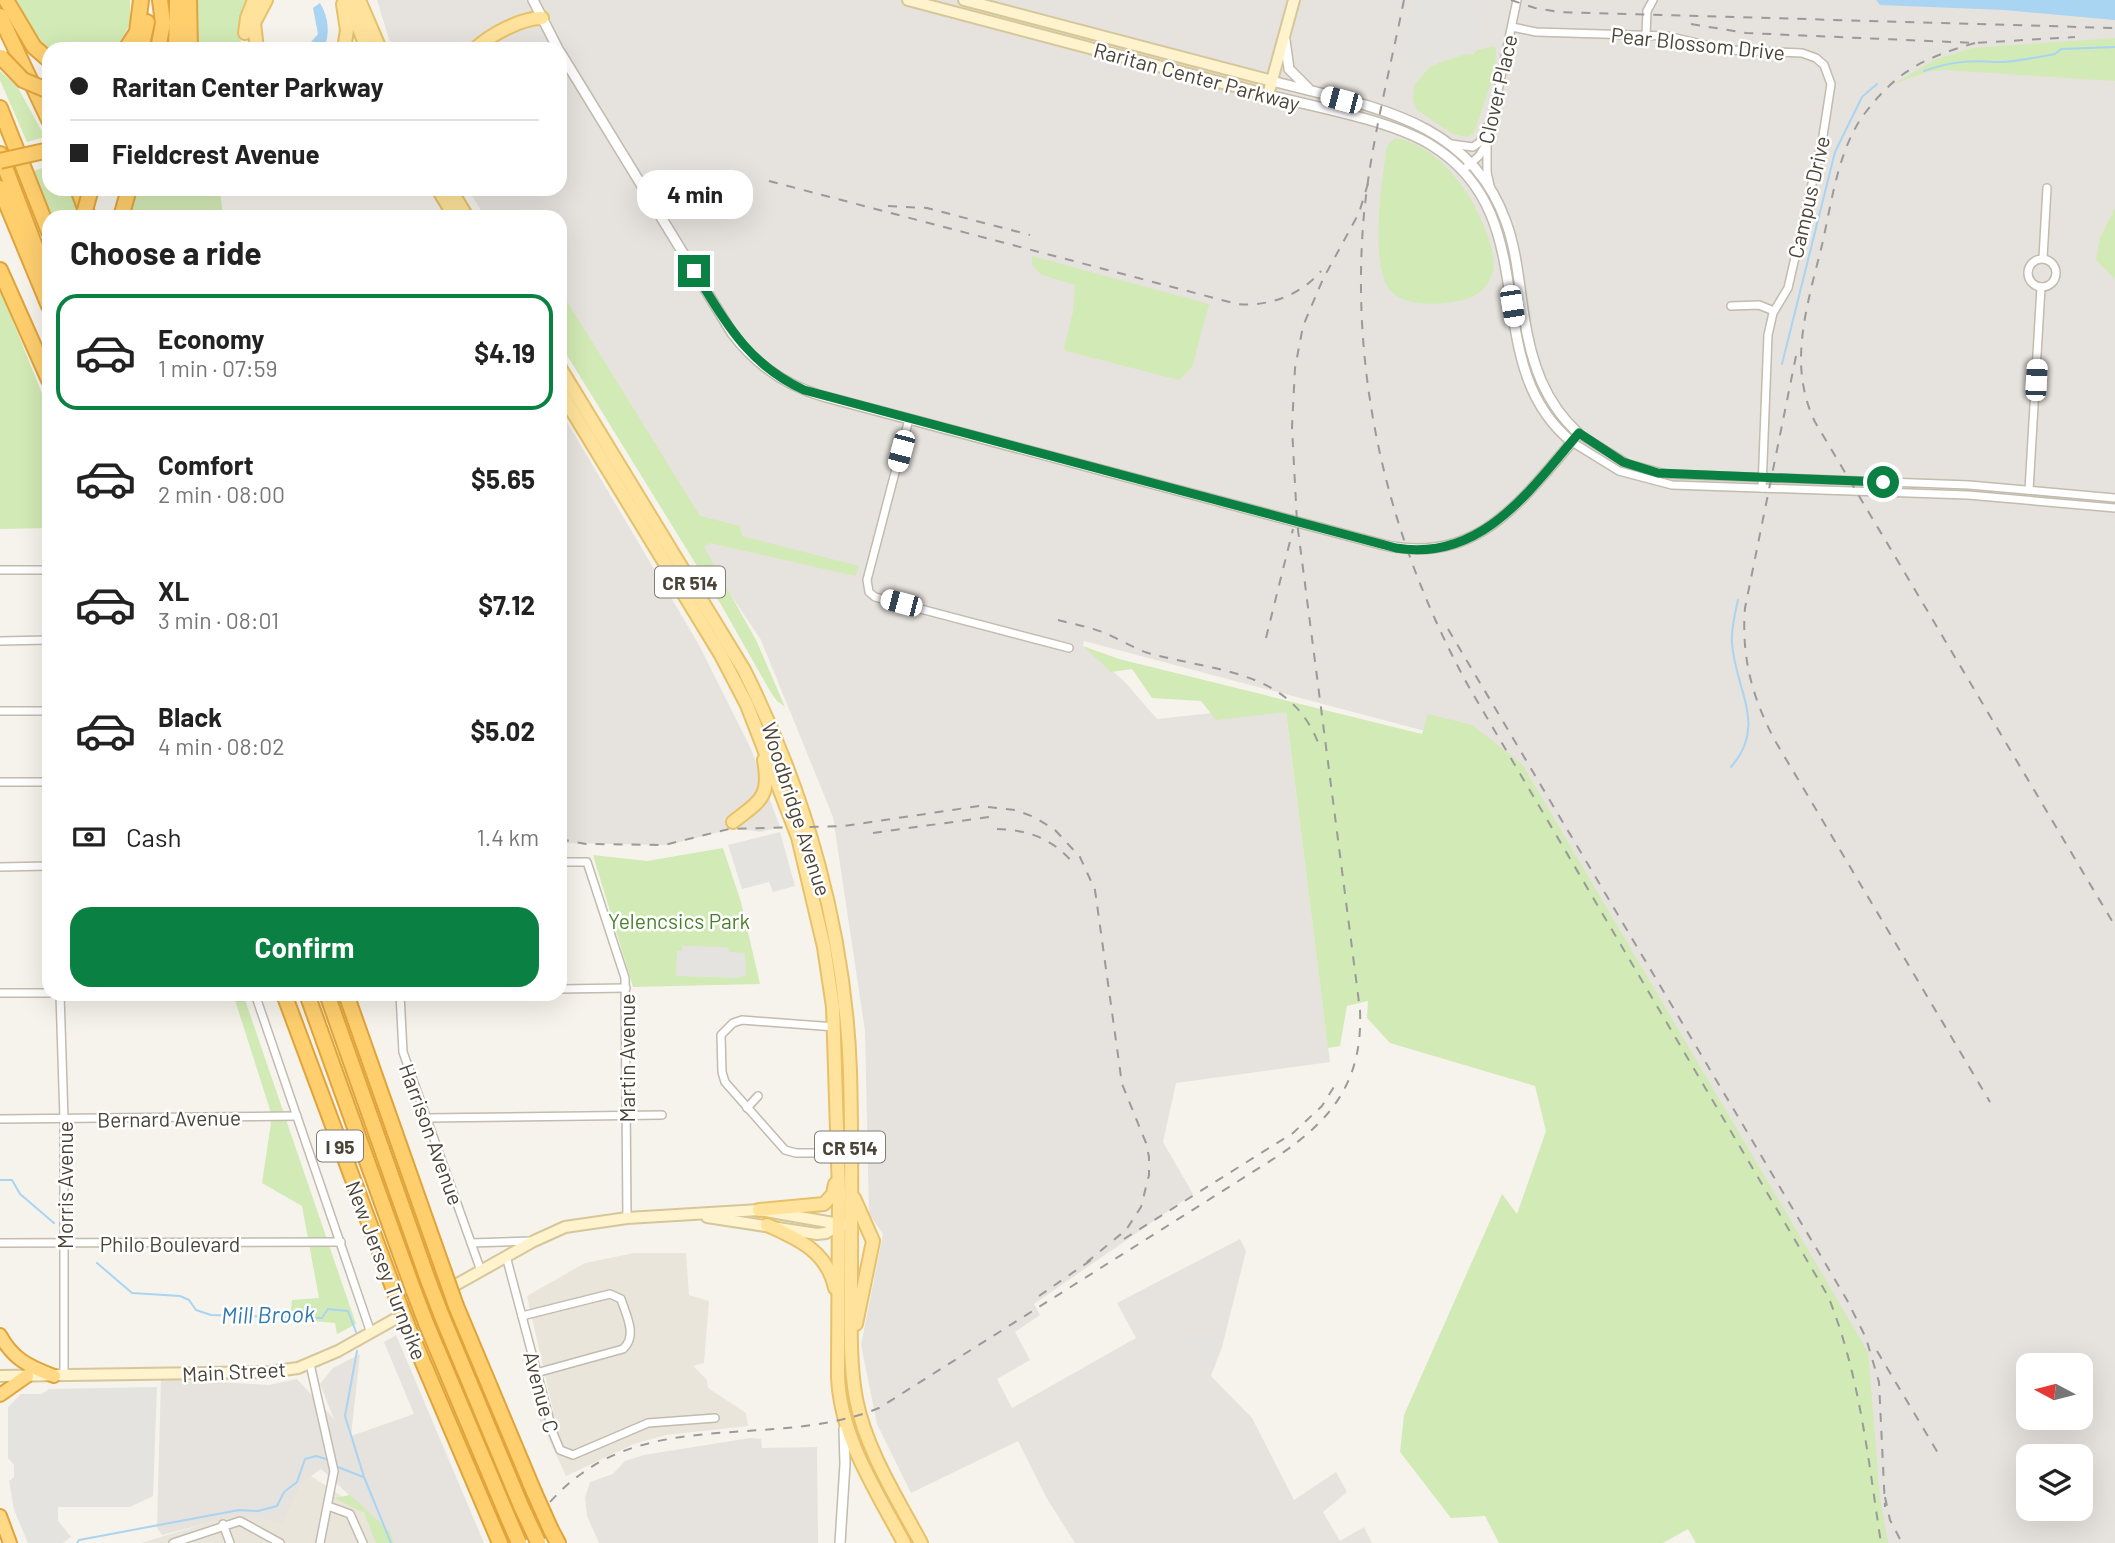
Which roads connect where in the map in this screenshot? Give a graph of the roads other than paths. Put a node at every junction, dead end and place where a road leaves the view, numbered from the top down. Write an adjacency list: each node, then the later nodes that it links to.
1 (6, 0): 37 (highway)
2 (142, 0): 23 (highway); 24 (highway)
3 (160, 0): 25 (highway)
4 (170, 0): 26 (highway)
5 (177, 0): 27 (highway)
6 (189, 0): 28 (highway)
7 (254, 0): 29 (main road)
8 (265, 0): 30 (main road)
9 (342, 0): 31 (main road)
10 (348, 0): 32 (main road)
11 (358, 0): 33 (main road)
12 (533, 0): 19 (street)
13 (908, 0): 43 (main road, Raritan Center Parkway)
14 (964, 0): 41 (main road, Raritan Center Parkway)
15 (1293, 0): 20 (main road)
16 (1517, 0): 21 (street, Clover Place)
17 (1653, 0): 22 (street)
18 (0, 16): 46 (highway)
19 (542, 18): 34 (main road); 35 (main road); 36 (street)
20 (1286, 26): 41 (main road); 44 (street)
21 (1511, 27): 22 (street, Pear Blossom Drive); 45 (street, Clover Place)
22 (1646, 35): 40 (street, Pear Blossom Drive)
23 (130, 42)
24 (142, 42)
25 (159, 42)
26 (168, 42)
27 (176, 42)
28 (190, 42)
29 (247, 42)
30 (256, 42)
31 (345, 42)
32 (364, 42)
33 (375, 42)
34 (484, 42)
35 (502, 42)
36 (554, 42)
37 (42, 54)
38 (1, 56): 42 (highway, bridge)
39 (567, 64): 71 (street)
40 (1831, 78): 67 (street, Campus Drive)
41 (1272, 81): 43 (main road); 44 (street, Raritan Center Parkway)
42 (42, 88)
43 (1268, 95): 56 (street, Raritan Center Parkway)
44 (1322, 95): 49 (street, Raritan Center Parkway)
45 (1496, 103): 48 (street, Clover Place); 49 (street)
46 (42, 105)
47 (0, 108): 60 (highway)
48 (1489, 136): 54 (street, Clover Place); 59 (street)
49 (1448, 142): 54 (street, Raritan Center Parkway)
50 (42, 152): 53 (highway, bridge)
51 (0, 154): 62 (highway)
52 (42, 160): 55 (highway)
53 (0, 162)
54 (1471, 163): 56 (street, Clover Place); 59 (street, Raritan Center Parkway)
55 (0, 169)
56 (1462, 171): 73 (street, Raritan Center Parkway)
57 (0, 188): 65 (highway)
58 (2047, 188): 61 (street)
59 (1493, 193): 72 (street, Raritan Center Parkway)
60 (42, 214)
61 (2043, 258): 64 (street); 64 (street)
62 (42, 265)
63 (0, 270): 68 (highway)
64 (2041, 288): 76 (street)
65 (42, 289)
66 (1731, 306): 67 (street)
67 (1774, 311): 74 (street, Campus Drive)
68 (42, 364)
69 (567, 379): 104 (main road, Woodbridge Avenue / CR 514)
70 (567, 402): 86 (main road, Woodbridge Avenue / CR 514)
71 (909, 419): 73 (street); 83 (street)
72 (1579, 433): 73 (street); 74 (street, Raritan Center Parkway)
73 (1572, 442): 75 (street, Raritan Center Parkway)
74 (1763, 478): 75 (street, Campus Drive); 76 (street, Raritan Center Parkway)
75 (1762, 488): 78 (street, Raritan Center Parkway)
76 (2029, 490): 77 (street, Raritan Center Parkway)
77 (2115, 498)
78 (2115, 508)
79 (0, 570): 80 (street)
80 (42, 570)
81 (42, 640): 82 (street)
82 (0, 641)
83 (1069, 648)
84 (0, 711): 85 (street)
85 (42, 711)
86 (762, 742): 89 (main road); 104 (main road, Woodbridge Avenue / CR 514)
87 (0, 782): 88 (street)
88 (42, 782)
89 (733, 822)
90 (567, 862): 93 (street, Martin Avenue)
91 (42, 866): 92 (street)
92 (0, 867)
93 (626, 988): 94 (street); 107 (street, Martin Avenue)
94 (567, 989)
95 (0, 993): 96 (street)
96 (42, 993)
97 (60, 1001): 112 (street, Morris Avenue)
98 (257, 1001): 109 (street)
99 (287, 1001): 146 (highway, New Jersey Turnpike / I 95, bridge)
100 (310, 1001): 153 (highway, New Jersey Turnpike / I 95, bridge)
101 (329, 1001): 154 (highway, New Jersey Turnpike / I 95, bridge)
102 (348, 1001): 145 (highway, I 95, bridge)
103 (400, 1001): 110 (street, Harrison Avenue)
104 (840, 1027): 106 (street); 113 (main road, Woodbridge Avenue / CR 514); 115 (main road, Woodbridge Avenue / CR 514)
105 (758, 1096): 106 (street)
106 (747, 1108): 113 (street)
107 (626, 1115): 108 (street); 110 (street); 118 (street, Martin Avenue)
108 (662, 1115)
109 (297, 1116): 112 (street, Bernard Avenue); 123 (street)
110 (426, 1118): 126 (street, Harrison Avenue)
111 (0, 1119): 112 (street, Bernard Avenue)
112 (64, 1119): 125 (street, Morris Avenue)
113 (837, 1153): 114 (main road, Woodbridge Avenue / CR 514)
114 (836, 1180): 116 (main road); 119 (main road, Woodbridge Avenue / CR 514)
115 (851, 1187): 119 (main road, Woodbridge Avenue / CR 514); 121 (main road)
116 (759, 1210): 117 (main road, Main Street); 119 (main road, Main Street)
117 (683, 1214): 118 (main road, Main Street); 120 (main road, Main Street)
118 (627, 1218): 122 (main road, Main Street)
119 (845, 1225): 120 (main road, Main Street); 121 (main road); 129 (main road, Woodbridge Avenue / CR 514); 133 (main road, Woodbridge Avenue / CR 514)
120 (767, 1226): 129 (main road)
121 (870, 1230): 133 (main road)
122 (534, 1241): 126 (street); 127 (main road, Main Street)
123 (341, 1242): 125 (street, Philo Boulevard); 131 (street)
124 (0, 1243): 125 (street, Philo Boulevard)
125 (65, 1243): 138 (street, Morris Avenue)
126 (471, 1243): 128 (street, Harrison Avenue)
127 (506, 1256): 128 (main road, Main Street); 130 (street, Avenue C)
128 (481, 1271): 131 (main road, Main Street)
129 (837, 1301): 141 (main road, Woodbridge Avenue / CR 514)
130 (522, 1316): 135 (street, Avenue C); 135 (street)
131 (371, 1333): 134 (main road, Main Street)
132 (0, 1335): 138 (highway)
133 (853, 1350): 157 (main road, Woodbridge Avenue / CR 514)
134 (310, 1364): 138 (main road, Main Street); 142 (street)
135 (536, 1373): 140 (street, Avenue C)
136 (0, 1376): 137 (main road, Main Street)
137 (27, 1376): 138 (main road, Main Street); 139 (highway)
138 (59, 1376)
139 (0, 1395)
140 (715, 1418)
141 (843, 1420): 155 (street); 156 (main road, Woodbridge Avenue / CR 514)
142 (328, 1506): 151 (street); 152 (street)
143 (0, 1516): 147 (highway)
144 (223, 1524): 148 (street); 149 (street); 150 (street)
145 (554, 1537)
146 (498, 1539)
147 (10, 1543)
148 (173, 1543)
149 (229, 1543)
150 (280, 1543)
151 (320, 1543)
152 (363, 1543)
153 (519, 1543)
154 (538, 1543)
155 (840, 1543)
156 (904, 1543)
157 (921, 1543)

